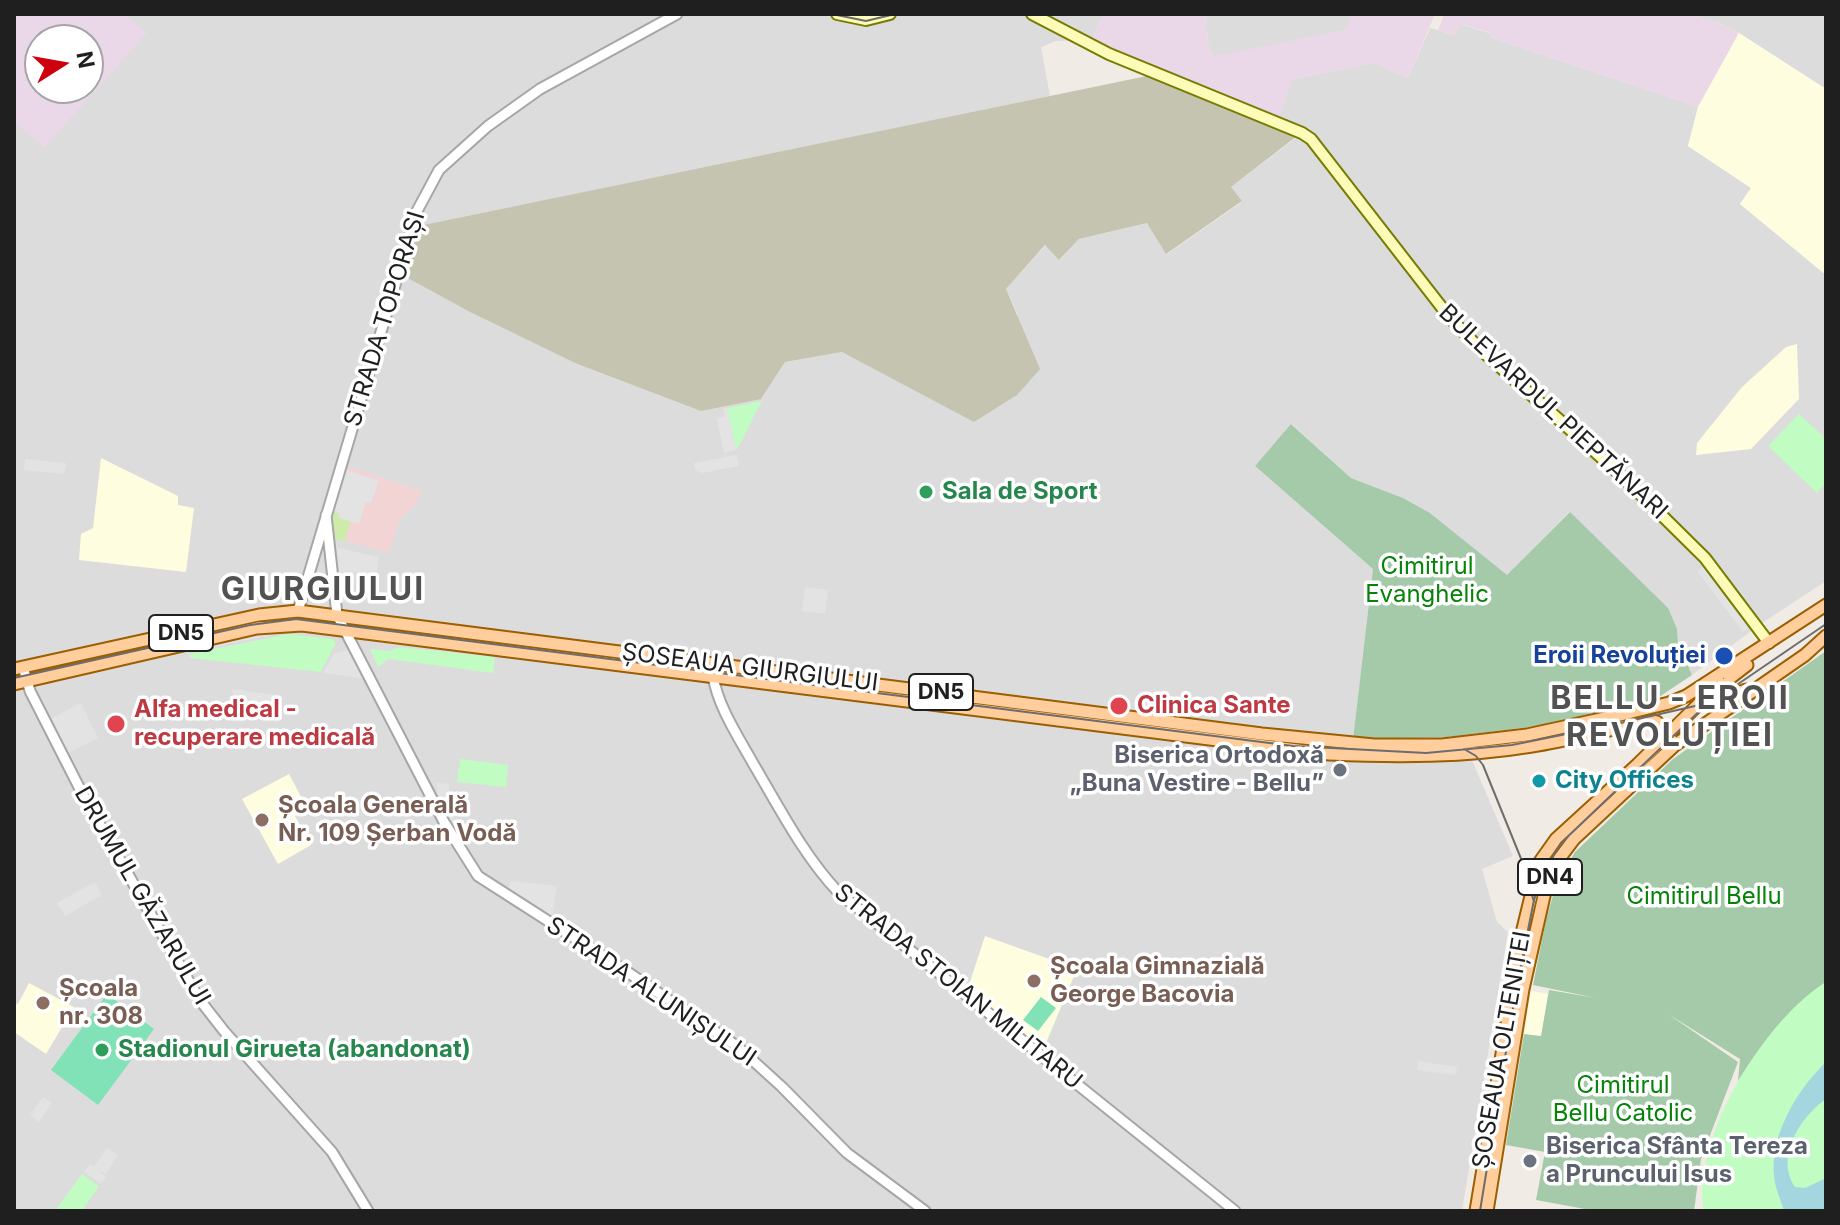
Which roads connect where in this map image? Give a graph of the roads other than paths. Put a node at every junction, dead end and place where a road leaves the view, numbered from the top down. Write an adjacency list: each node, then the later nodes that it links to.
1 (677, 14): 7 (street, STRADA TOPORAȘI)
2 (837, 14): 3 (main road)
3 (890, 14)
4 (1023, 14): 6 (main road, BULEVARDUL PIEPTĂNARI)
5 (1032, 14): 6 (main road, BULEVARDUL PIEPTĂNARI)
6 (1047, 24): 13 (main road, BULEVARDUL PIEPTĂNARI)
7 (326, 515): 9 (street, STRADA TOPORAȘI); 10 (street, STRADA TOPORAȘI)
8 (1823, 609): 13 (main road)
9 (298, 611): 10 (main road, ȘOSEAUA GIURGIULUI / DN5); 14 (main road, ȘOSEAUA GIURGIULUI / DN5)
10 (337, 615): 11 (street); 13 (main road, ȘOSEAUA GIURGIULUI / DN5)
11 (345, 629): 15 (main road, ȘOSEAUA GIURGIULUI / DN5); 17 (main road, ȘOSEAUA GIURGIULUI / DN5); 22 (street, STRADA ALUNIȘULUI)
12 (1826, 639): 16 (main road, ȘOSEAUA OLTENIȚEI)
13 (1765, 646): 16 (main road); 19 (main road, ȘOSEAUA OLTENIȚEI / DN4)
14 (19, 668): 17 (street, DRUMUL GĂZARULUI)
15 (713, 676): 18 (main road, ȘOSEAUA GIURGIULUI / DN5); 23 (street, STRADA STOIAN MILITARU)
16 (1765, 681): 19 (main road, ȘOSEAUA OLTENIȚEI)
17 (20, 682): 21 (street, DRUMUL GĂZARULUI)
18 (1644, 723): 19 (main road); 20 (main road)
19 (1672, 740): 20 (main road, ȘOSEAUA OLTENIȚEI / DN4); 25 (main road, ȘOSEAUA OLTENIȚEI / DN4)
20 (1656, 746): 24 (main road, ȘOSEAUA OLTENIȚEI / DN4)
21 (368, 1211)
22 (925, 1211)
23 (1235, 1211)
24 (1476, 1211)
25 (1487, 1211)

